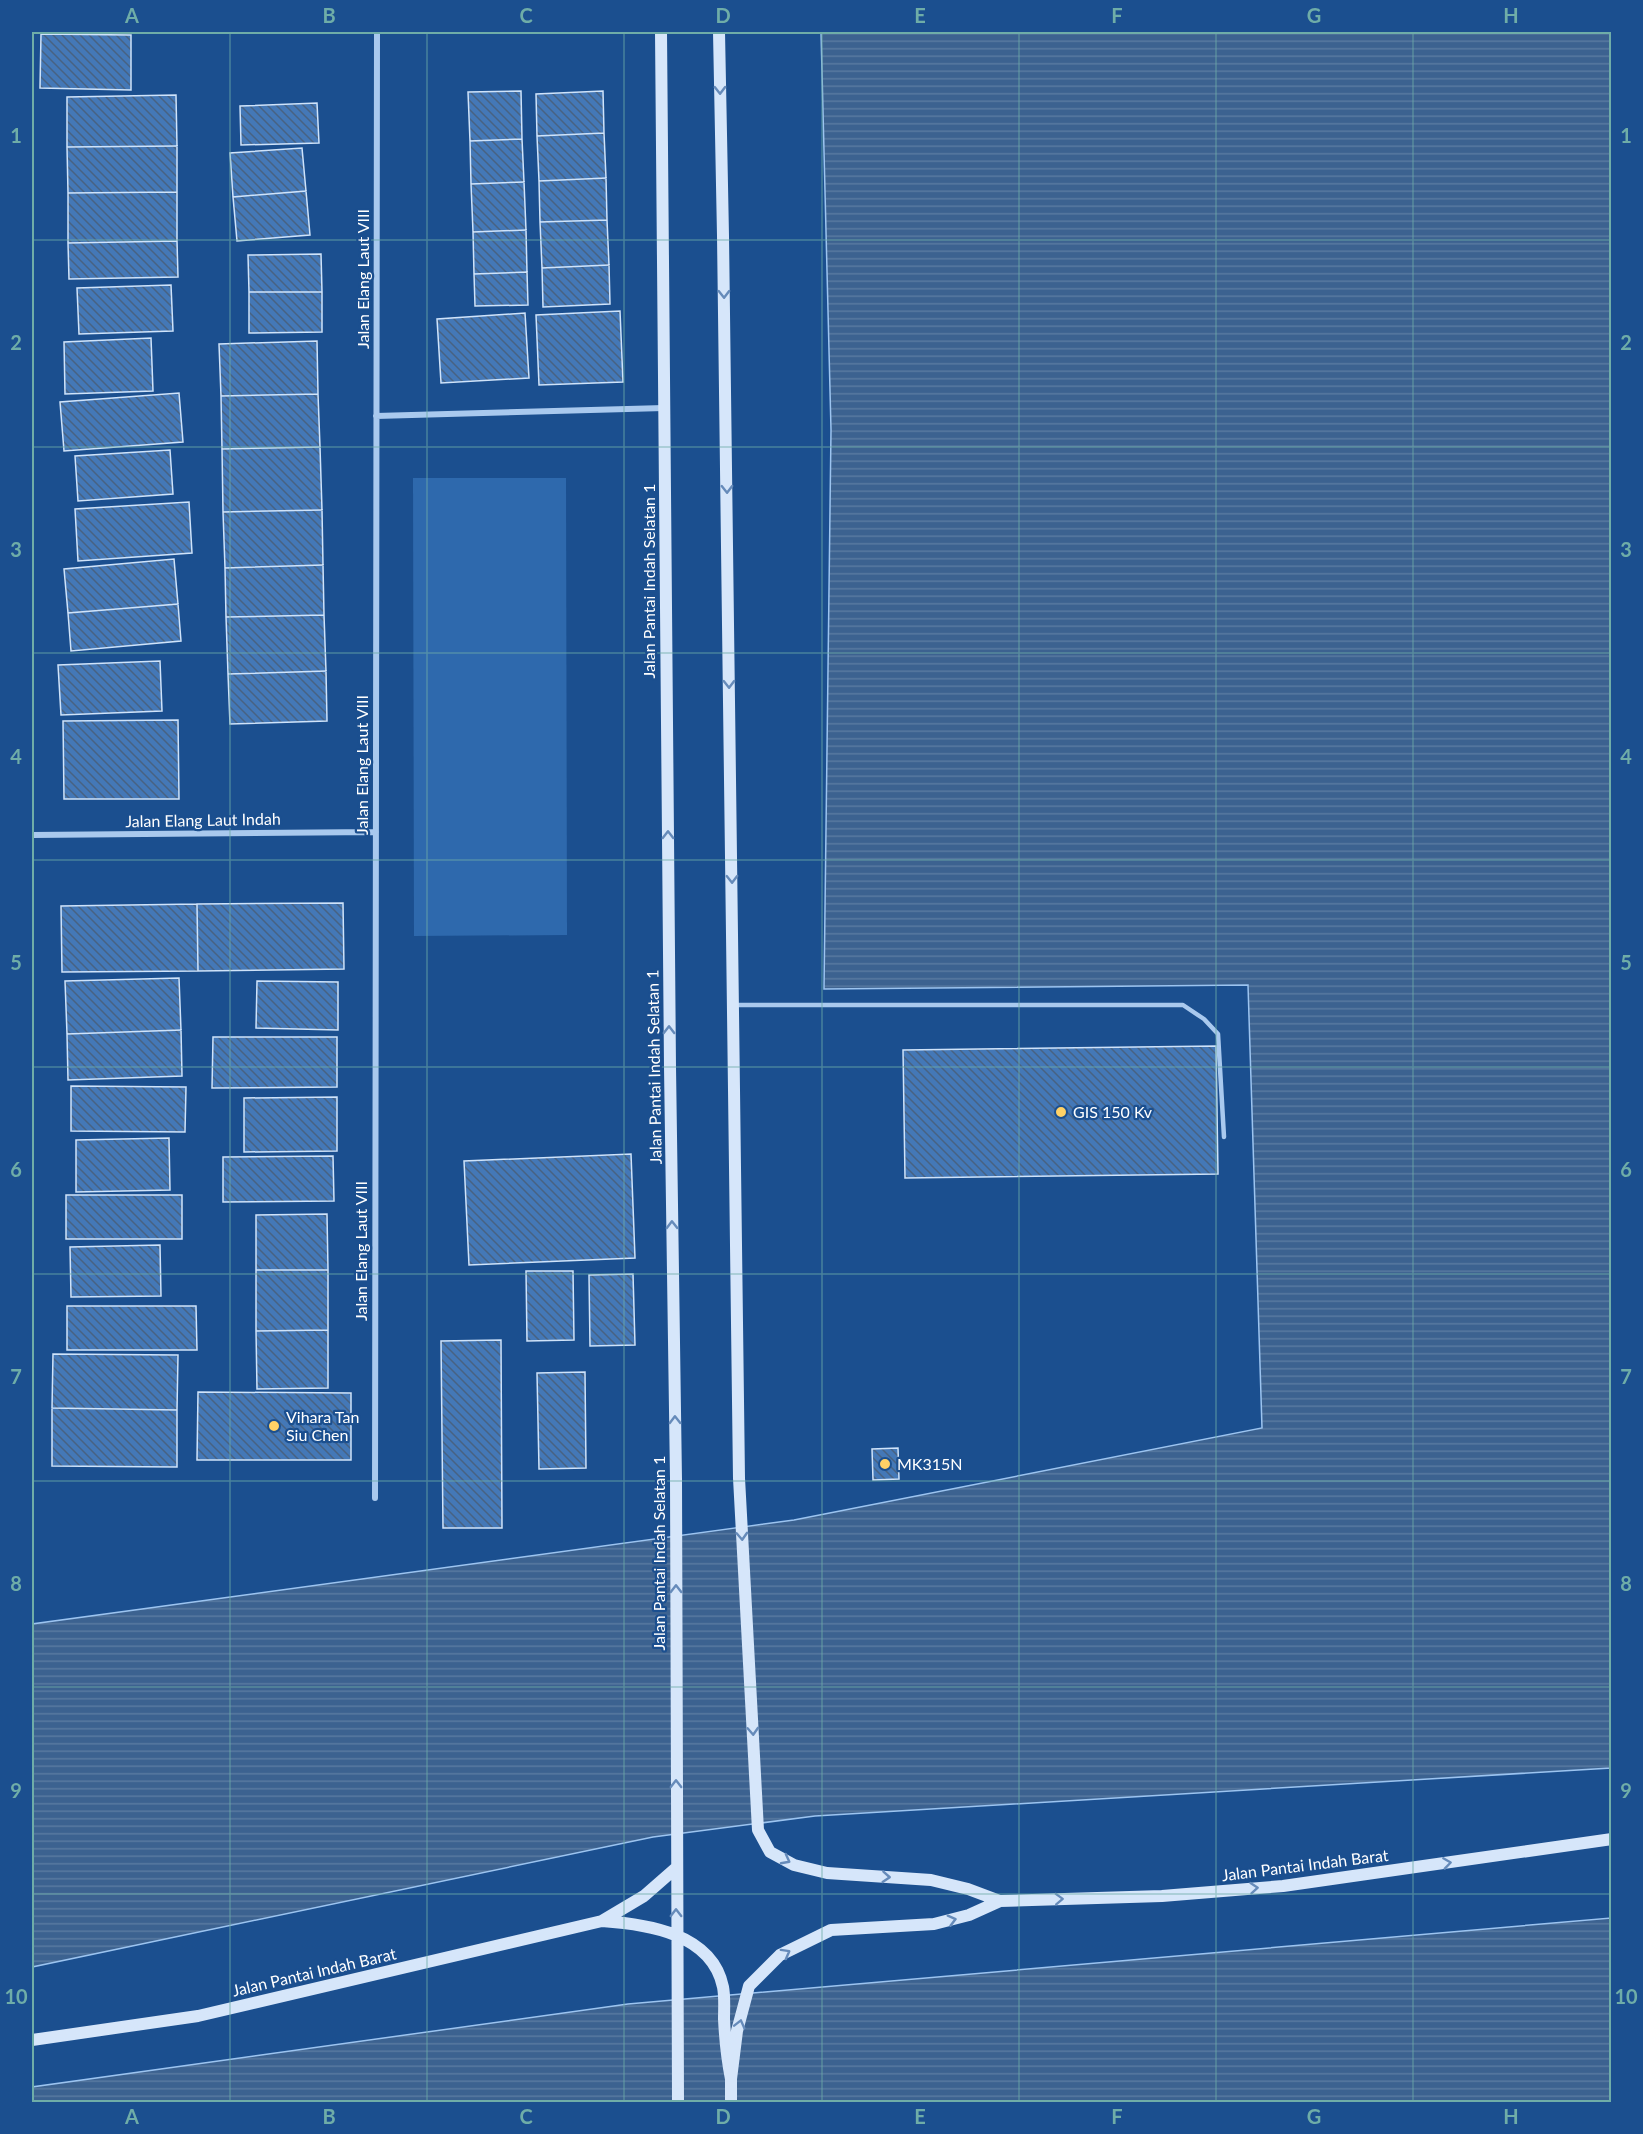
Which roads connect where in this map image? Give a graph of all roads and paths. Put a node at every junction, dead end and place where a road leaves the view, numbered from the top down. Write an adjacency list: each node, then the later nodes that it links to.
1 (377, 32): 5 (street, Jalan Elang Laut VIII)
2 (661, 32): 4 (street, Jalan Pantai Indah Selatan 1)
3 (719, 32): 8 (street, one-way to 8)
4 (664, 408): 5 (street); 12 (street, Jalan Pantai Indah Selatan 1, one-way to 4)
5 (376, 416): 6 (street, Jalan Elang Laut VIII)
6 (376, 832): 7 (street, Jalan Elang Laut Indah); 10 (street, Jalan Elang Laut VIII)
7 (32, 835)
8 (734, 1005): 9 (lane); 13 (street, Jalan Pantai Indah Barat, one-way to 13)
9 (1224, 1137)
10 (375, 1498)
11 (1611, 1839): 13 (street, Jalan Pantai Indah Barat, one-way to 11)
12 (676, 1868): 14 (street, Jalan Pantai Indah Barat); 15 (street, Jalan Pantai Indah Selatan 1, one-way to 12)
13 (1000, 1901): 17 (street, Jalan Pantai Indah Barat, one-way to 13)
14 (602, 1921): 15 (street, Jalan Pantai Indah Barat); 16 (street, Jalan Pantai Indah Barat)
15 (676, 1935): 17 (street, Jalan Pantai Indah Barat); 18 (street, Jalan Pantai Indah Selatan 1)
16 (32, 2040)
17 (731, 2079): 19 (street)
18 (678, 2103)
19 (731, 2103)

